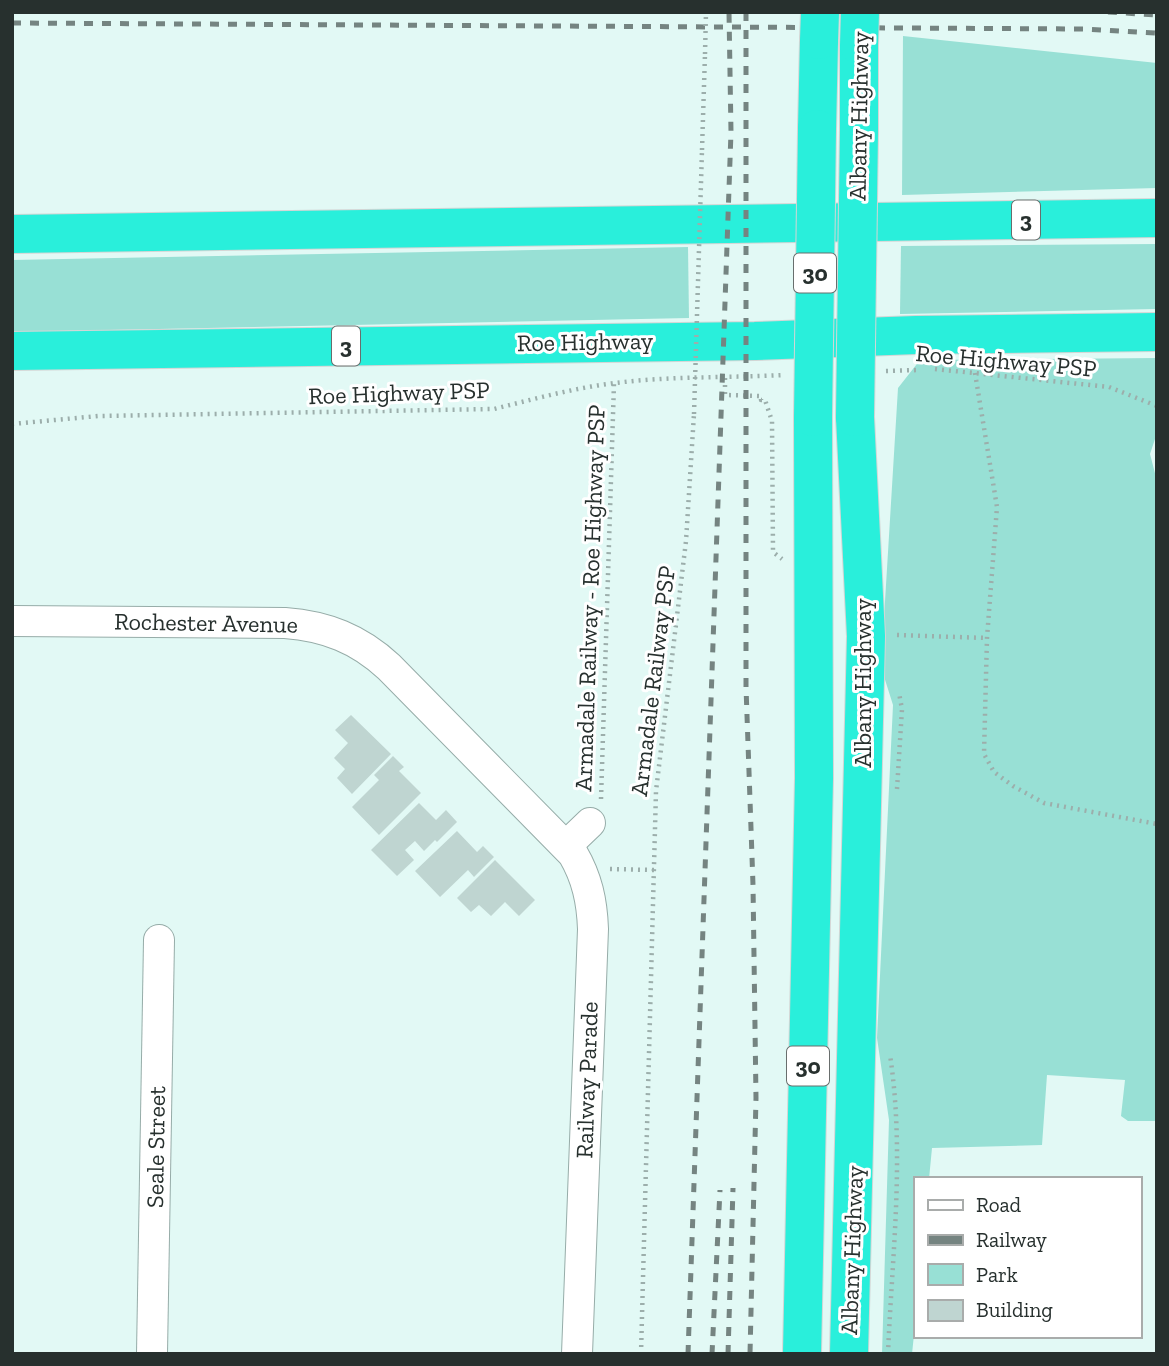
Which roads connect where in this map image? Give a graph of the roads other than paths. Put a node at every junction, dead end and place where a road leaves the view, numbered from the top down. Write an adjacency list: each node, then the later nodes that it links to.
1 (819, 26): 13 (highway, Albany Highway / 30, bridge)
2 (860, 28): 14 (highway, Albany Highway / 30, bridge)
3 (1157, 218): 4 (highway, 3)
4 (12, 234)
5 (1157, 332): 6 (highway, Roe Highway / 3)
6 (12, 351)
7 (12, 621): 9 (street, Rochester Avenue)
8 (596, 812): 9 (street)
9 (566, 846): 12 (street, Railway Parade)
10 (159, 940): 11 (street, Seale Street)
11 (152, 1354)
12 (577, 1354)
13 (802, 1354)
14 (849, 1354)

